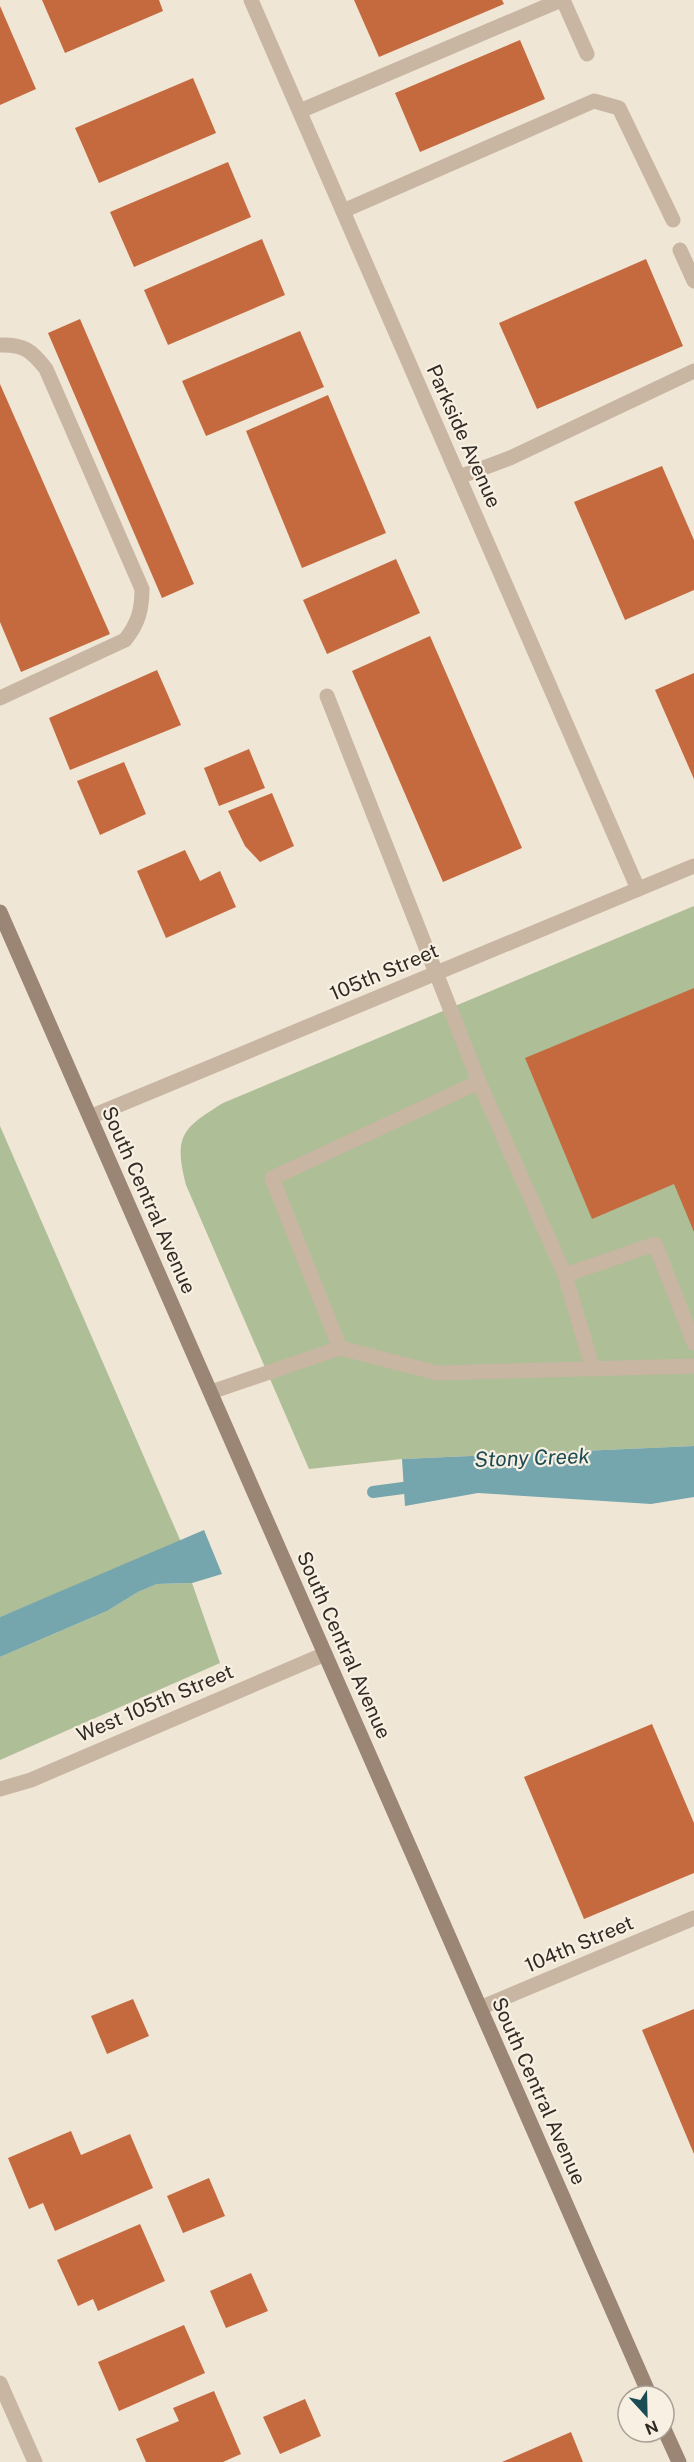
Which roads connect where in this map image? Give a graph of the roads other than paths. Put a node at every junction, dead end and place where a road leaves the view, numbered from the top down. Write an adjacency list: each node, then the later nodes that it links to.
1 (251, 0): 4 (street, Parkside Avenue)
2 (562, 0): 3 (street); 4 (street)
3 (587, 54)
4 (300, 111): 5 (street, Parkside Avenue)
5 (343, 211): 6 (street); 11 (street, Parkside Avenue)
6 (674, 220)
7 (680, 250): 8 (street)
8 (694, 281)
9 (0, 345): 13 (street)
10 (694, 371): 11 (street)
11 (459, 477): 15 (street, Parkside Avenue)
12 (327, 696): 17 (street)
13 (0, 698)
14 (694, 866): 15 (street, 105th Street)
15 (639, 889): 17 (street, 105th Street)
16 (0, 912): 19 (street, South Central Avenue)
17 (435, 973): 18 (street); 19 (street, 105th Street)
18 (479, 1082): 20 (street); 22 (street)
19 (90, 1117): 25 (street, South Central Avenue)
20 (565, 1275): 21 (street); 24 (street)
21 (694, 1343)
22 (339, 1348): 24 (street); 25 (street)
23 (694, 1366): 24 (street)
24 (593, 1369)
25 (211, 1392): 26 (street, South Central Avenue)
26 (325, 1654): 27 (street, West 105th Street); 29 (street, South Central Avenue)
27 (0, 1789)
28 (694, 1918): 29 (street, 104th Street)
29 (480, 2008): 31 (street, South Central Avenue)
30 (0, 2383): 33 (street)
31 (645, 2384)
32 (671, 2444): 34 (street)
33 (34, 2462)
34 (679, 2462)

